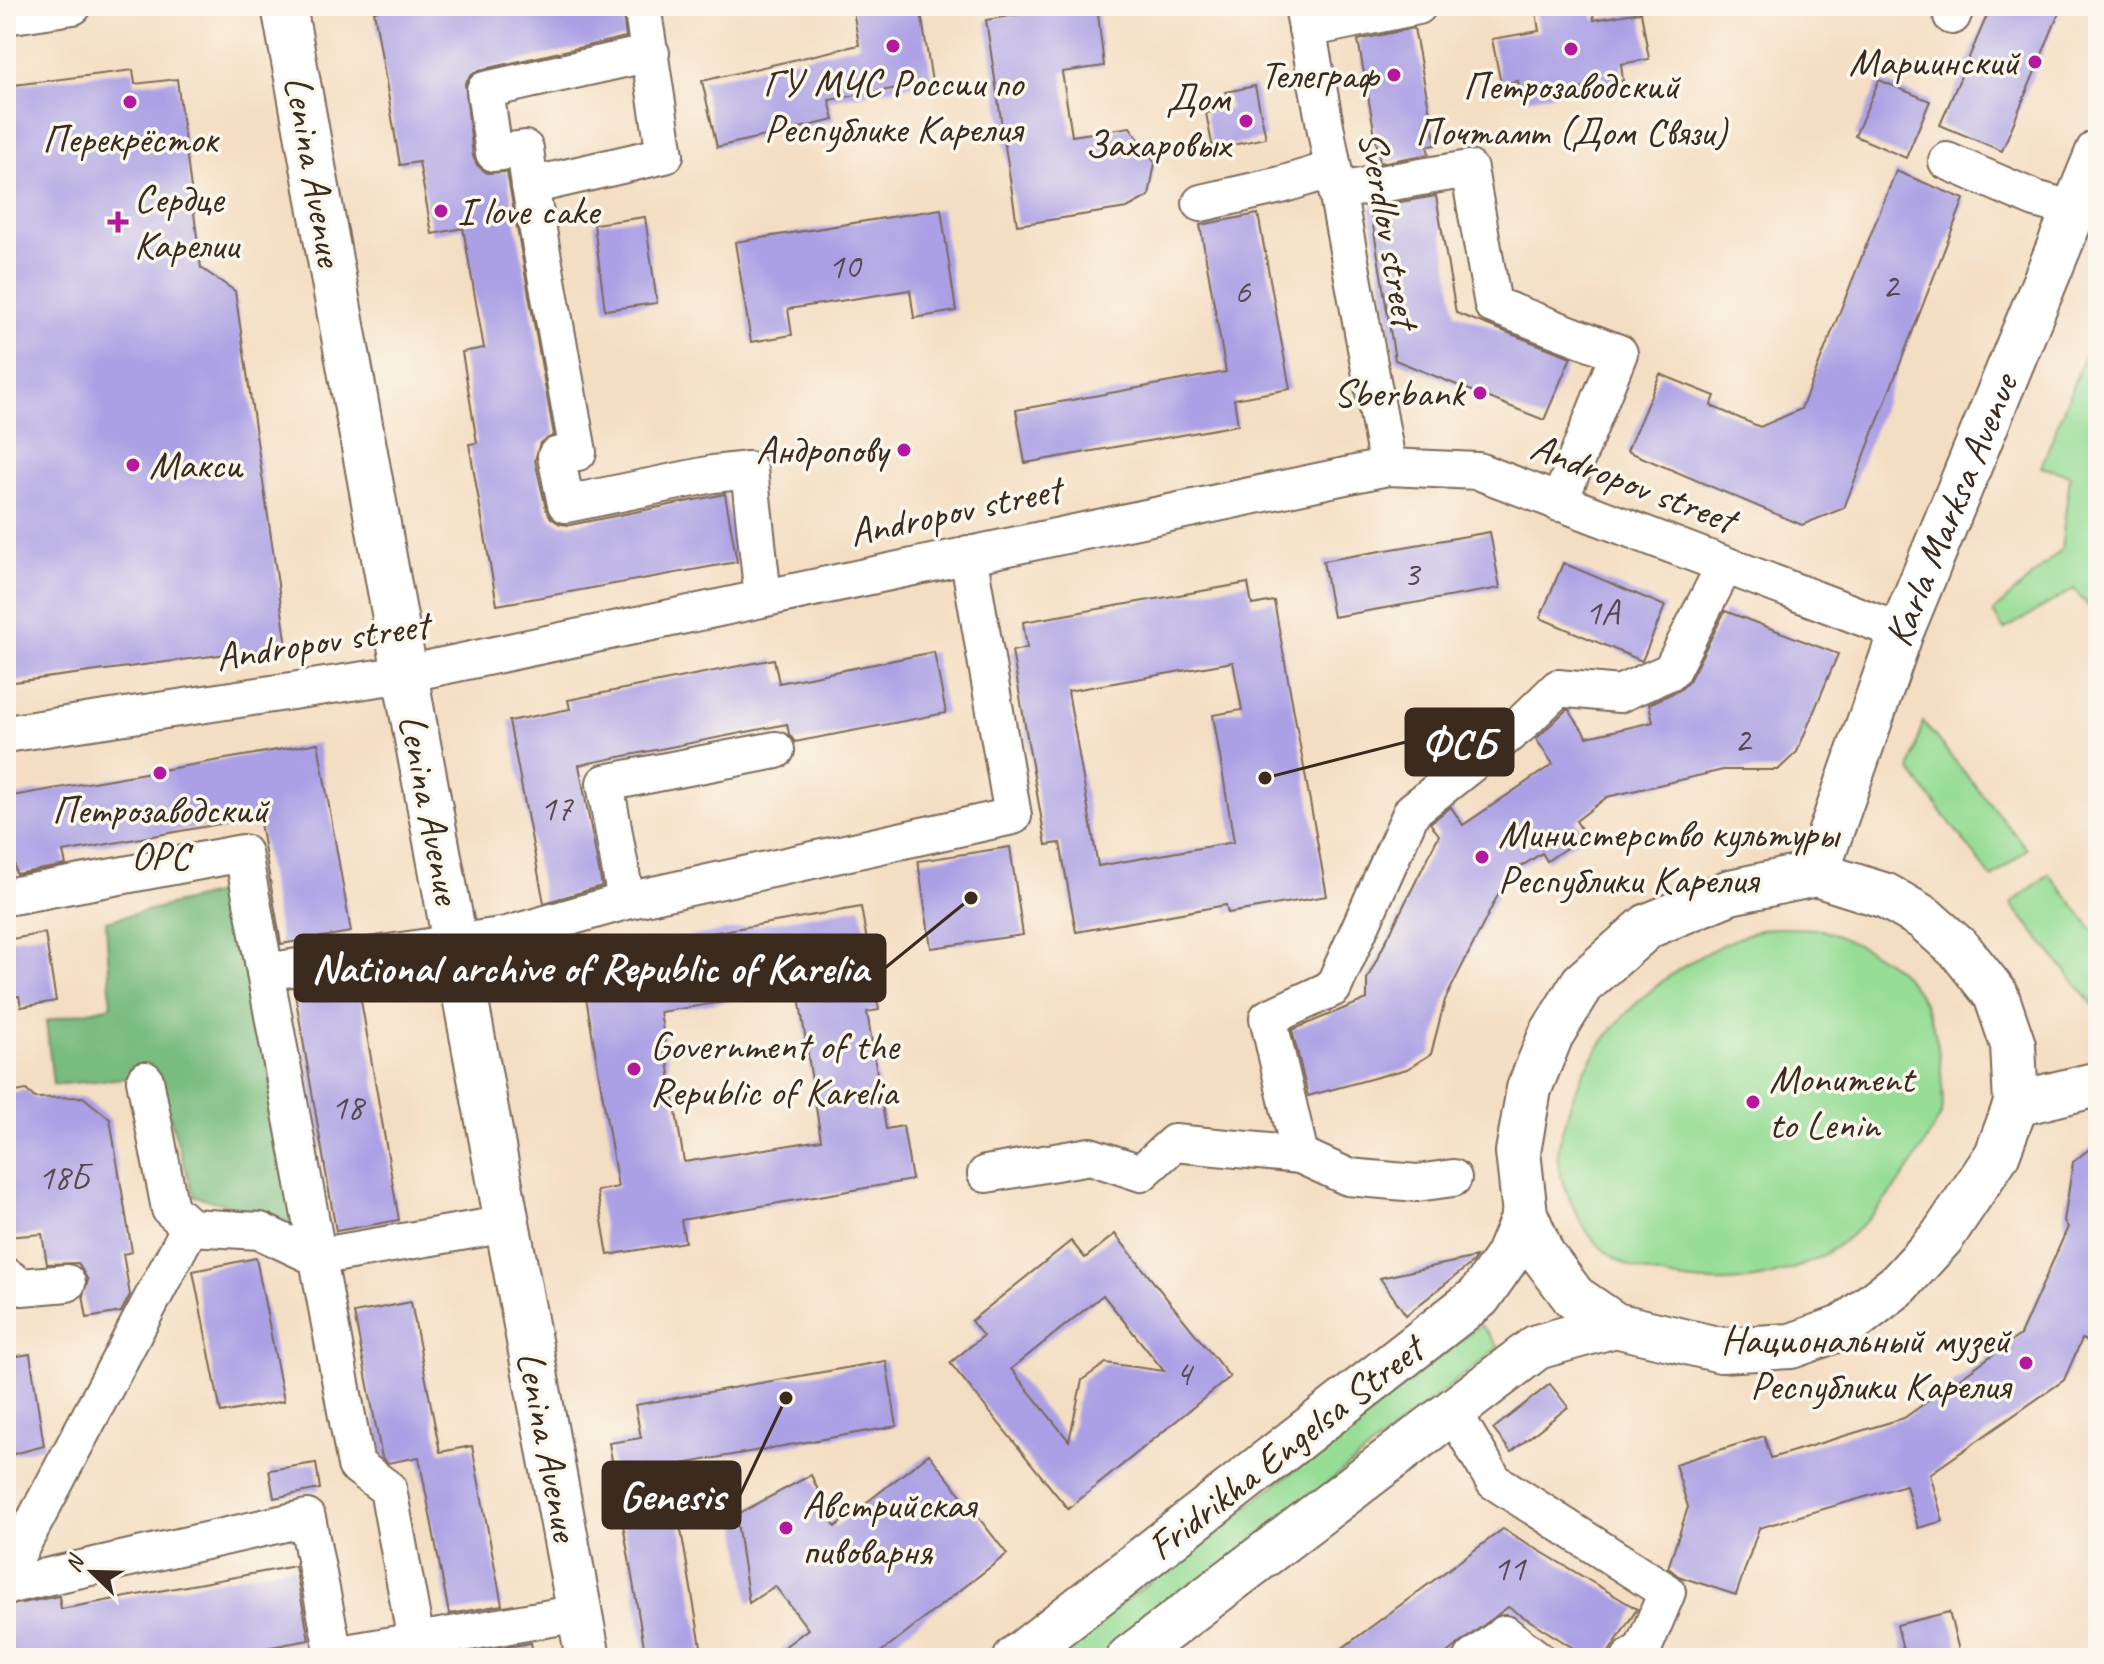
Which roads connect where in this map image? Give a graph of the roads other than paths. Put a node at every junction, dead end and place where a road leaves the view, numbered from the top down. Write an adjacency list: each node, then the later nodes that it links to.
1 (73, 6): 5 (street)
2 (284, 6): 20 (main road, Lenina Avenue)
3 (642, 6): 7 (street)
4 (1418, 6): 6 (street)
5 (6, 16)
6 (1305, 18): 10 (street, Sverdlov street)
7 (651, 53): 11 (street); 11 (street)
8 (2098, 152): 13 (main road, Karla Marksa Avenue)
9 (1947, 161): 13 (street)
10 (1335, 180): 12 (street); 14 (street, Sverdlov street); 15 (street)
11 (530, 186): 18 (street)
12 (1201, 203)
13 (2075, 210): 19 (main road, Karla Marksa Avenue)
14 (1388, 467): 15 (street, Andropov street); 16 (street, Andropov street)
15 (1559, 503): 17 (street, Andropov street)
16 (968, 554): 18 (street, Andropov street); 25 (street)
17 (1725, 565): 19 (street, Andropov street); 31 (street)
18 (763, 597): 20 (street, Andropov street)
19 (1901, 632): 23 (main road, Karla Marksa Avenue)
20 (405, 674): 21 (street, Andropov street); 26 (main road, Lenina Avenue)
21 (6, 734)
22 (776, 750): 25 (street)
23 (1816, 874): 30 (main road); 34 (main road)
24 (6, 897): 27 (street)
25 (626, 901): 26 (street)
26 (456, 943): 27 (street); 35 (main road, Lenina Avenue)
27 (265, 972): 37 (street)
28 (145, 1080): 36 (street)
29 (2098, 1084): 30 (main road)
30 (2016, 1104): 40 (main road)
31 (1300, 1155): 32 (street); 33 (street)
32 (986, 1174)
33 (1453, 1178)
34 (1525, 1214): 40 (main road); 50 (main road, Fridrikha Engelsa Street)
35 (507, 1224): 37 (street); 44 (main road, Lenina Avenue)
36 (190, 1227): 37 (street); 42 (street)
37 (316, 1257): 45 (street)
38 (6, 1276): 39 (street)
39 (67, 1283)
40 (1615, 1325): 41 (main road, Fridrikha Engelsa Street)
41 (1452, 1410): 47 (street); 48 (main road, Fridrikha Engelsa Street)
42 (6, 1575)
43 (6, 1586): 46 (street)
44 (580, 1613): 45 (street); 49 (main road, Lenina Avenue)
45 (416, 1641): 46 (street)
46 (376, 1653)
47 (1640, 1655)
48 (1137, 1656)
49 (588, 1658)
50 (1016, 1658)
51 (1473, 1658): 52 (street)
52 (1536, 1658)

